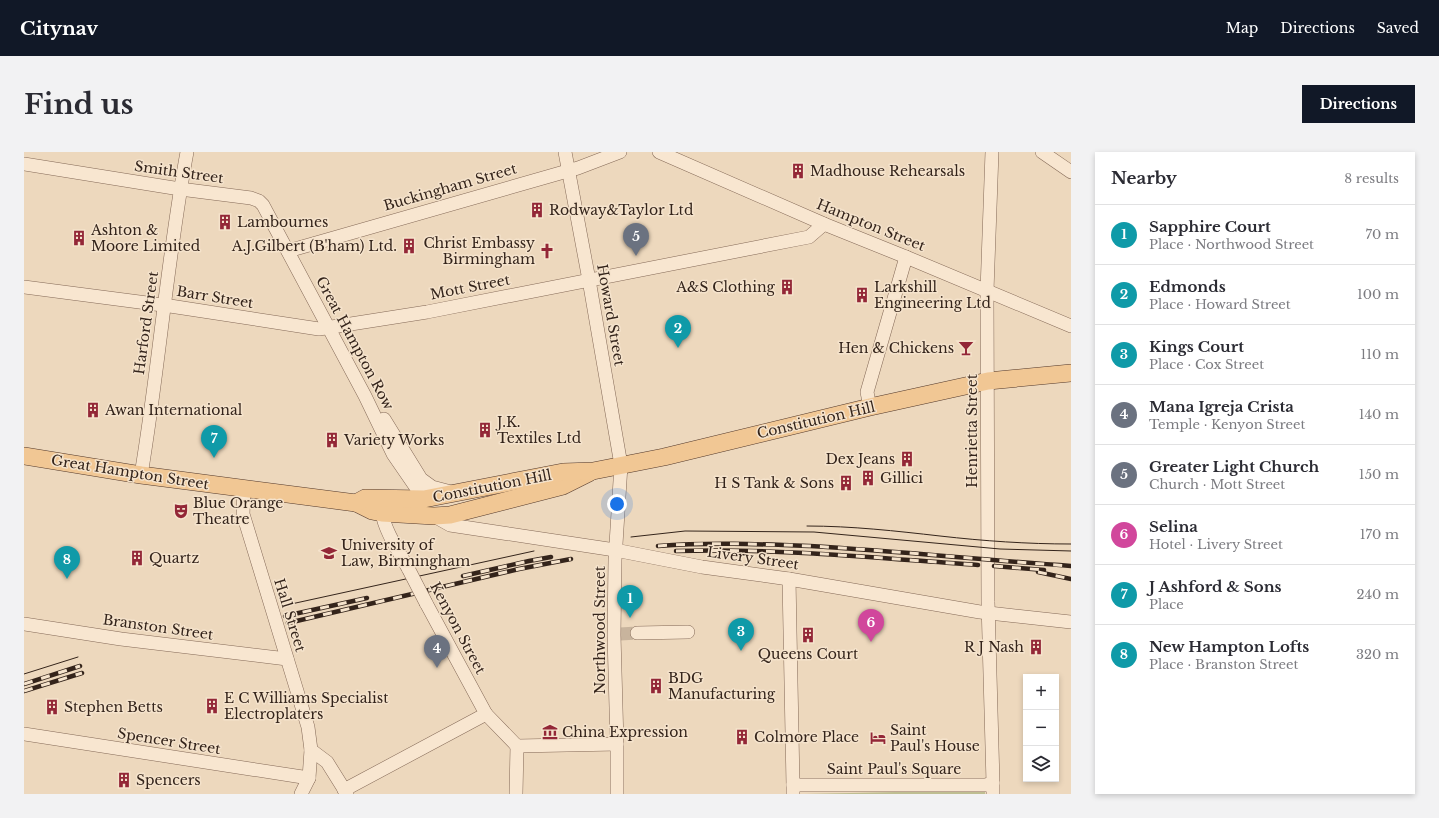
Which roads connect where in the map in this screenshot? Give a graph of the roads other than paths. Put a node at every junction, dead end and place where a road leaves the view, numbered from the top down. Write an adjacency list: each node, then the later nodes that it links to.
1 (187, 152): 10 (street, Harford Street)
2 (565, 152): 8 (street, Howard Street)
3 (620, 152): 8 (street, Buckingham Street)
4 (662, 152): 12 (street, Hampton Street)
5 (992, 152): 17 (street, Henrietta Street)
6 (1042, 152): 9 (street)
7 (24, 164): 10 (street, Smith Street)
8 (568, 171): 13 (street, Buckingham Street); 15 (street, Howard Street)
9 (1071, 172)
10 (180, 188): 11 (street, Smith Street); 18 (street, Harford Street)
11 (259, 201): 13 (street, Great Hampton Row)
12 (824, 224): 14 (street, Hampton Street); 15 (street, Mott Street)
13 (288, 252): 20 (street, Great Hampton Row)
14 (906, 257): 17 (street, Hampton Street); 26 (street)
15 (590, 280): 20 (street, Mott Street); 28 (street, Howard Street)
16 (24, 287): 18 (street, Barr Street)
17 (987, 291): 19 (street, Hampton Street); 24 (street, Henrietta Street)
18 (165, 306): 20 (street, Barr Street); 30 (street, Harford Street)
19 (1071, 326)
20 (330, 328): 25 (street, Great Hampton Row)
21 (1071, 373): 22 (main road, Constitution Hill)
22 (1042, 376): 23 (main road, Constitution Hill); 24 (main road, Constitution Hill)
23 (1071, 379)
24 (988, 381): 26 (main road, Constitution Hill); 40 (street, Henrietta Street)
25 (365, 396): 32 (street); 34 (street, Great Hampton Row)
26 (870, 407): 28 (main road, Constitution Hill)
27 (24, 456): 30 (main road, Great Hampton Street)
28 (621, 465): 29 (main road, Constitution Hill); 38 (street, Northwood Street)
29 (593, 471): 32 (main road, Constitution Hill); 33 (main road, Constitution Hill)
30 (141, 475): 31 (main road, Great Hampton Street)
31 (244, 489): 35 (main road, Great Hampton Street); 45 (street, Hall Street)
32 (457, 493): 34 (main road, Constitution Hill)
33 (525, 495): 34 (main road, Constitution Hill); 37 (main road, Constitution Hill)
34 (424, 500): 35 (main road, Great Hampton Street)
35 (356, 503): 36 (main road, Great Hampton Street)
36 (382, 513): 37 (main road, Great Hampton Street); 46 (street, Kenyon Street, bridge)
37 (434, 516): 38 (street, Livery Street)
38 (615, 550): 39 (street, Livery Street); 48 (street, Northwood Street)
39 (789, 579): 40 (street, Livery Street); 53 (street)
40 (988, 613): 41 (street, Livery Street); 52 (street, Henrietta Street)
41 (1071, 622)
42 (24, 624): 45 (street, Branston Street)
43 (688, 632): 44 (street)
44 (637, 633)
45 (287, 659): 50 (street, Hall Street)
46 (486, 714): 49 (street, Kenyon Street); 54 (street)
47 (24, 734): 51 (street, Spencer Street)
48 (617, 744): 49 (street); 57 (street, Northwood Street)
49 (516, 746): 56 (street)
50 (311, 750): 51 (street, Hall Street); 54 (street)
51 (309, 778): 55 (street)
52 (993, 789): 53 (street, Saint Paul's Square)
53 (793, 790)
54 (346, 792)
55 (301, 794)
56 (516, 794)
57 (617, 794)

